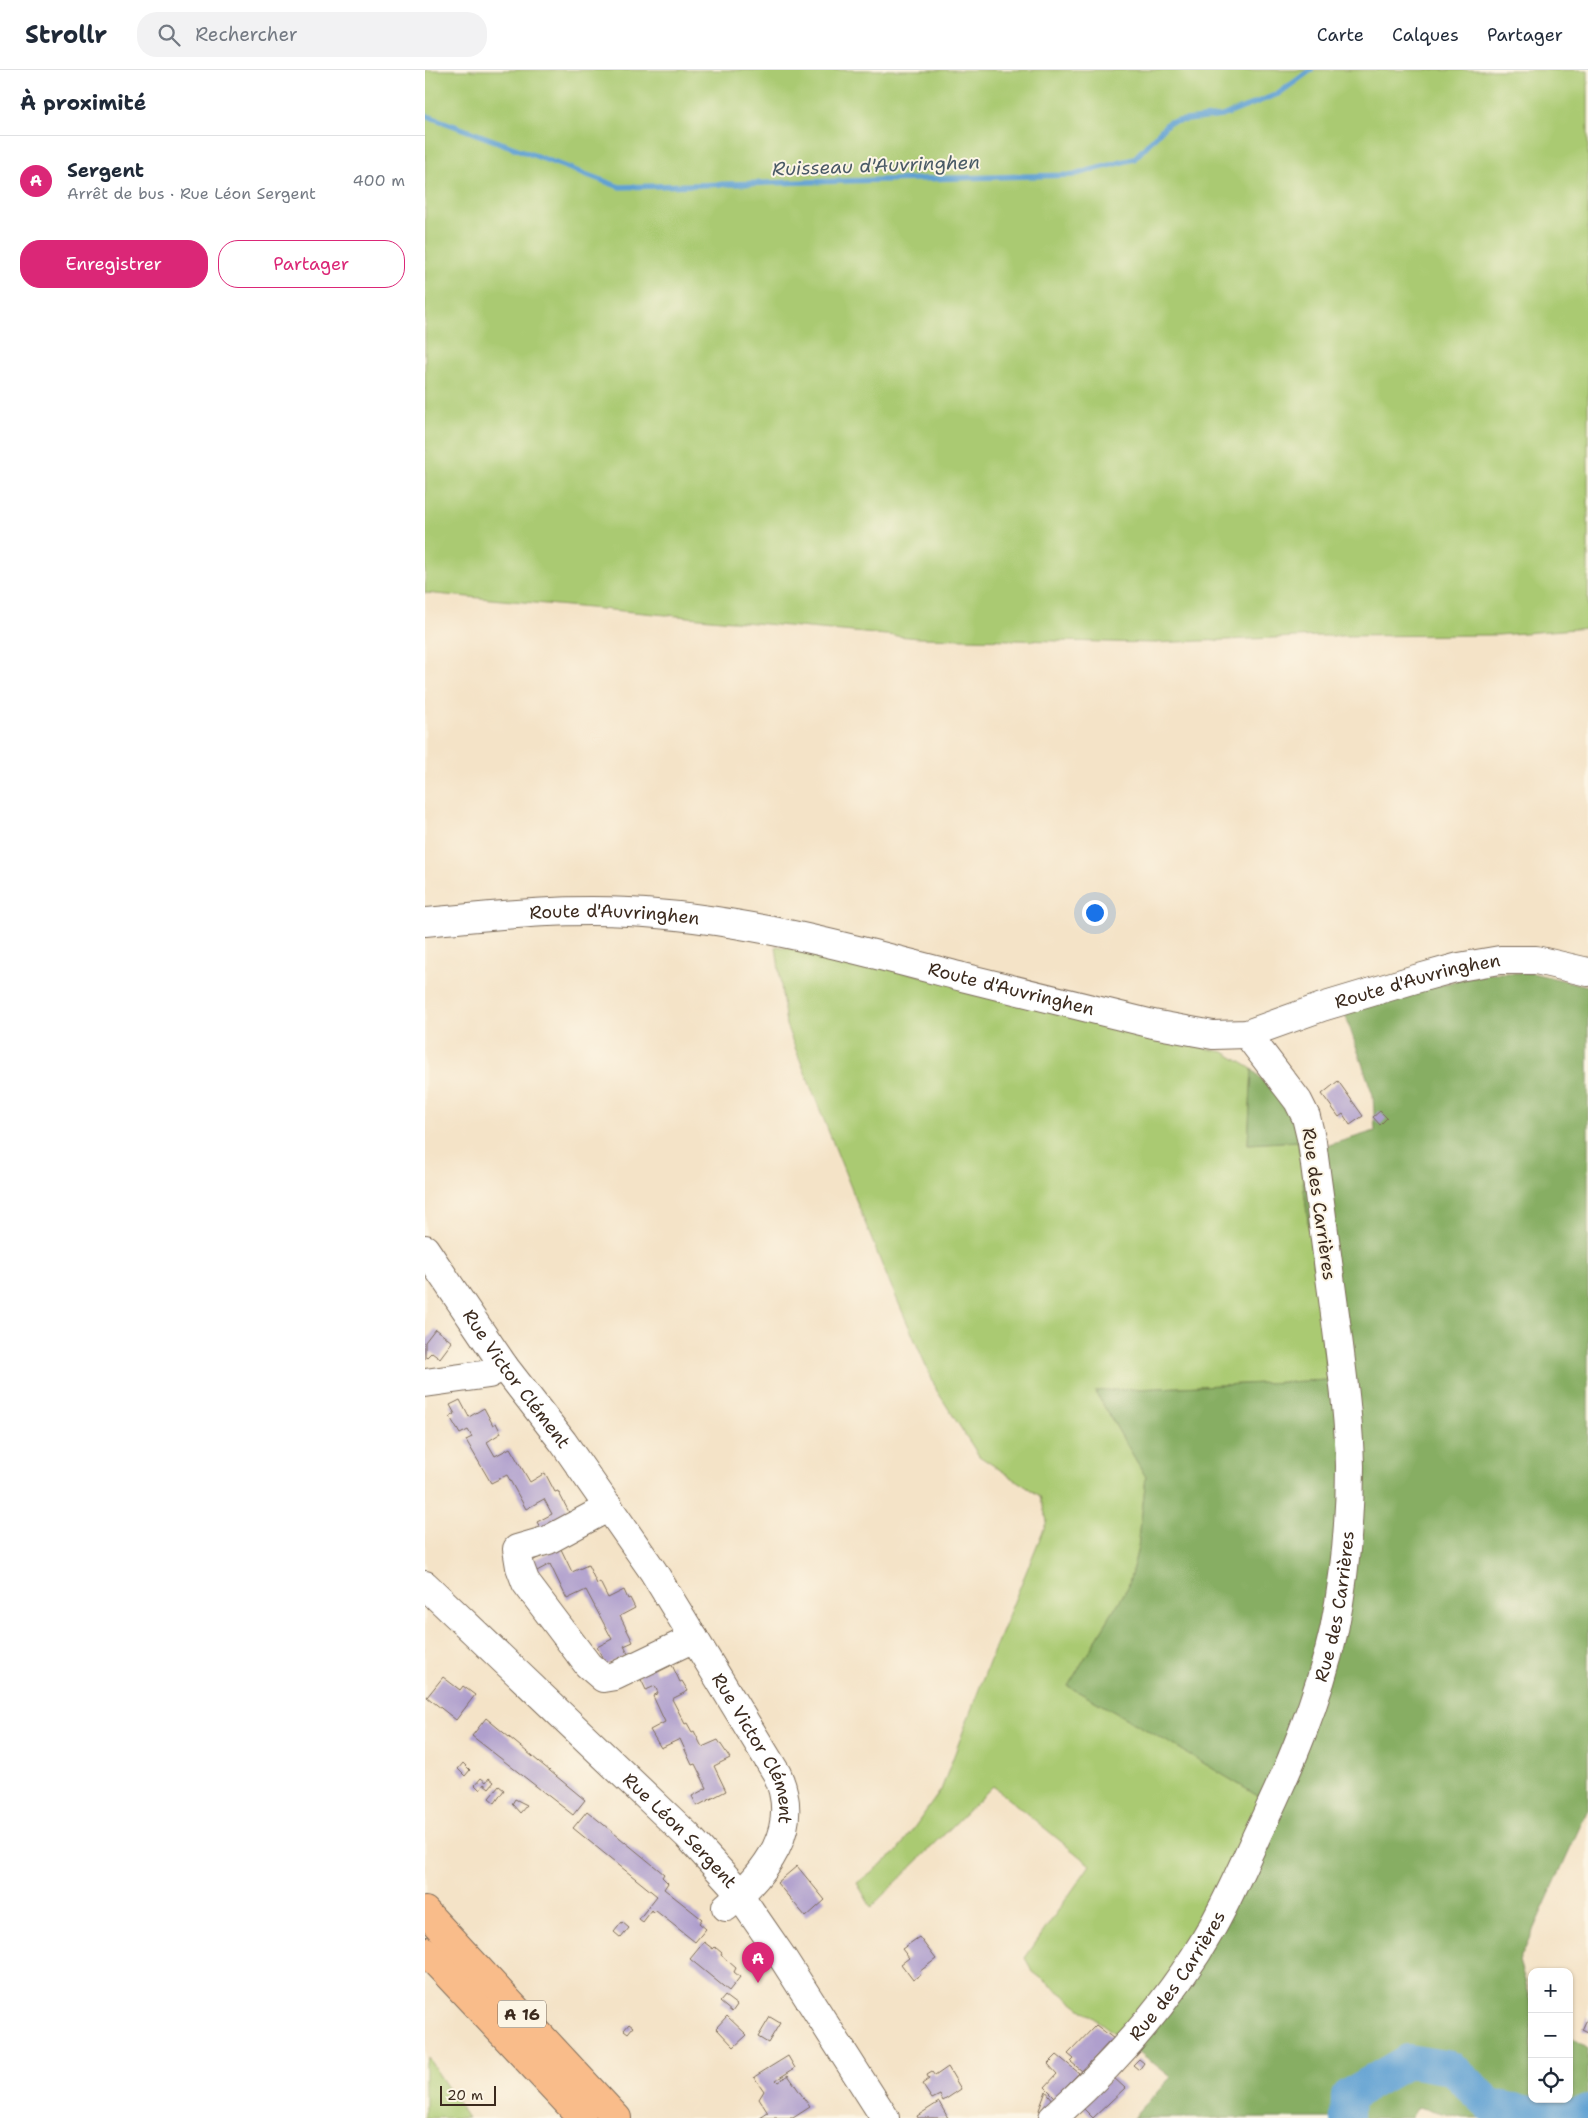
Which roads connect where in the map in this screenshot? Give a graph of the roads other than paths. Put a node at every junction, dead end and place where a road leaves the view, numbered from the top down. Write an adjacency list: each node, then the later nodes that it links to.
1 (425, 922): 3 (street, Route d'Auvringhen)
2 (1588, 972): 3 (street, Route d'Auvringhen)
3 (1247, 1034): 18 (street, Rue des Carrières)
4 (425, 1249): 5 (street, Rue Victor Clément)
5 (504, 1366): 6 (street); 7 (street, Rue Victor Clément)
6 (425, 1383)
7 (609, 1507): 10 (street, Rue Victor Clément); 10 (street)
8 (425, 1585): 11 (street, Rue Léon Sergent)
9 (425, 1608): 11 (street, Rue Léon Sergent)
10 (694, 1638): 11 (street, Rue Victor Clément)
11 (732, 1901): 16 (street, Rue Léon Sergent); 17 (street, Rue Léon Sergent)
12 (425, 1911): 15 (highway, A 16)
13 (425, 1951): 14 (highway, A 16)
14 (582, 2118)
15 (617, 2118)
16 (863, 2118)
17 (885, 2118)
18 (1053, 2118)

